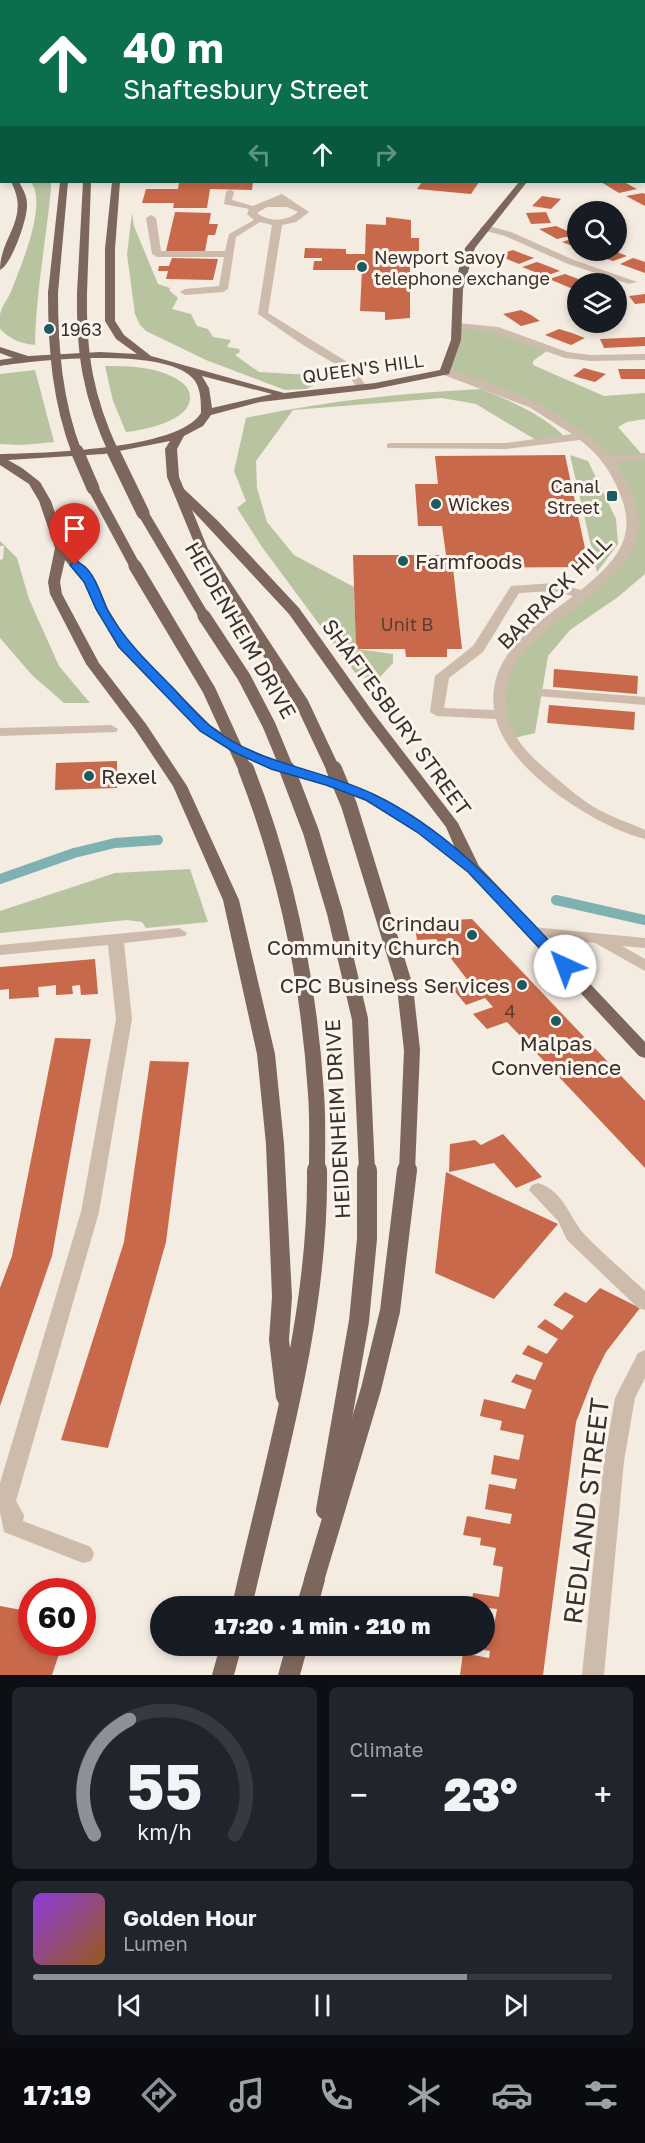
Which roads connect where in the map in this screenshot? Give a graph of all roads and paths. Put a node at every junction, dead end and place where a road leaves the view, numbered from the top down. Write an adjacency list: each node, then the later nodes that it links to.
1 (15, 183): 13 (main road)
2 (64, 183): 56 (main road, HEIDENHEIM DRIVE, bridge)
3 (87, 183): 58 (main road, HEIDENHEIM DRIVE, bridge)
4 (116, 183): 19 (main road)
5 (522, 183): 11 (main road, QUEEN'S HILL)
6 (230, 192): 8 (street)
7 (292, 205): 8 (street); 8 (street); 10 (street)
8 (257, 211): 10 (street); 12 (street)
9 (151, 218): 12 (street)
10 (276, 222): 24 (street)
11 (485, 228): 14 (street); 16 (main road, QUEEN'S HILL)
12 (229, 254): 15 (street)
13 (0, 267)
14 (632, 282)
15 (185, 292)
16 (458, 326): 18 (street); 23 (main road, QUEEN'S HILL)
17 (0, 350): 20 (main road)
18 (645, 357)
19 (151, 359): 20 (main road); 22 (main road, QUEEN'S HILL)
20 (30, 360): 21 (main road)
21 (0, 363)
22 (172, 364): 25 (main road, QUEEN'S HILL); 26 (main road)
23 (445, 372): 24 (main road, QUEEN'S HILL); 28 (street, BARRACK HILL)
24 (362, 387): 25 (main road, QUEEN'S HILL)
25 (289, 396): 26 (main road, QUEEN'S HILL)
26 (207, 413): 27 (main road)
27 (180, 434): 31 (main road); 34 (main road)
28 (581, 436): 29 (street); 32 (street, BARRACK HILL)
29 (391, 446)
30 (645, 456): 32 (street)
31 (0, 457)
32 (608, 460): 35 (street, BARRACK HILL)
33 (0, 461): 36 (main road, SHAFTESBURY STREET)
34 (178, 490): 44 (main road, SHAFTESBURY STREET); 58 (main road, bridge)
35 (639, 515): 37 (street, BARRACK HILL)
36 (61, 548): 44 (main road, SHAFTESBURY STREET); 56 (main road)
37 (583, 595): 40 (street, BARRACK HILL); 40 (street)
38 (543, 693): 39 (street)
39 (645, 701)
40 (503, 715): 43 (street, BARRACK HILL)
41 (111, 729): 42 (street)
42 (0, 732)
43 (645, 836)
44 (473, 869): 45 (main road)
45 (533, 932): 47 (street); 52 (main road)
46 (179, 933): 48 (street)
47 (597, 938): 50 (street); 51 (street)
48 (116, 939): 49 (street); 57 (street)
49 (0, 950)
50 (645, 950)
51 (645, 966)
52 (645, 1052)
53 (538, 1190): 54 (street)
54 (645, 1303)
55 (645, 1358): 65 (street, REDLAND STREET)
56 (287, 1401): 59 (main road, HEIDENHEIM DRIVE, bridge)
57 (83, 1554)
58 (314, 1580): 60 (main road, HEIDENHEIM DRIVE)
59 (245, 1596)
60 (310, 1596)
61 (228, 1656): 63 (main road)
62 (294, 1656): 64 (main road)
63 (223, 1675)
64 (289, 1675)
65 (593, 1675)

